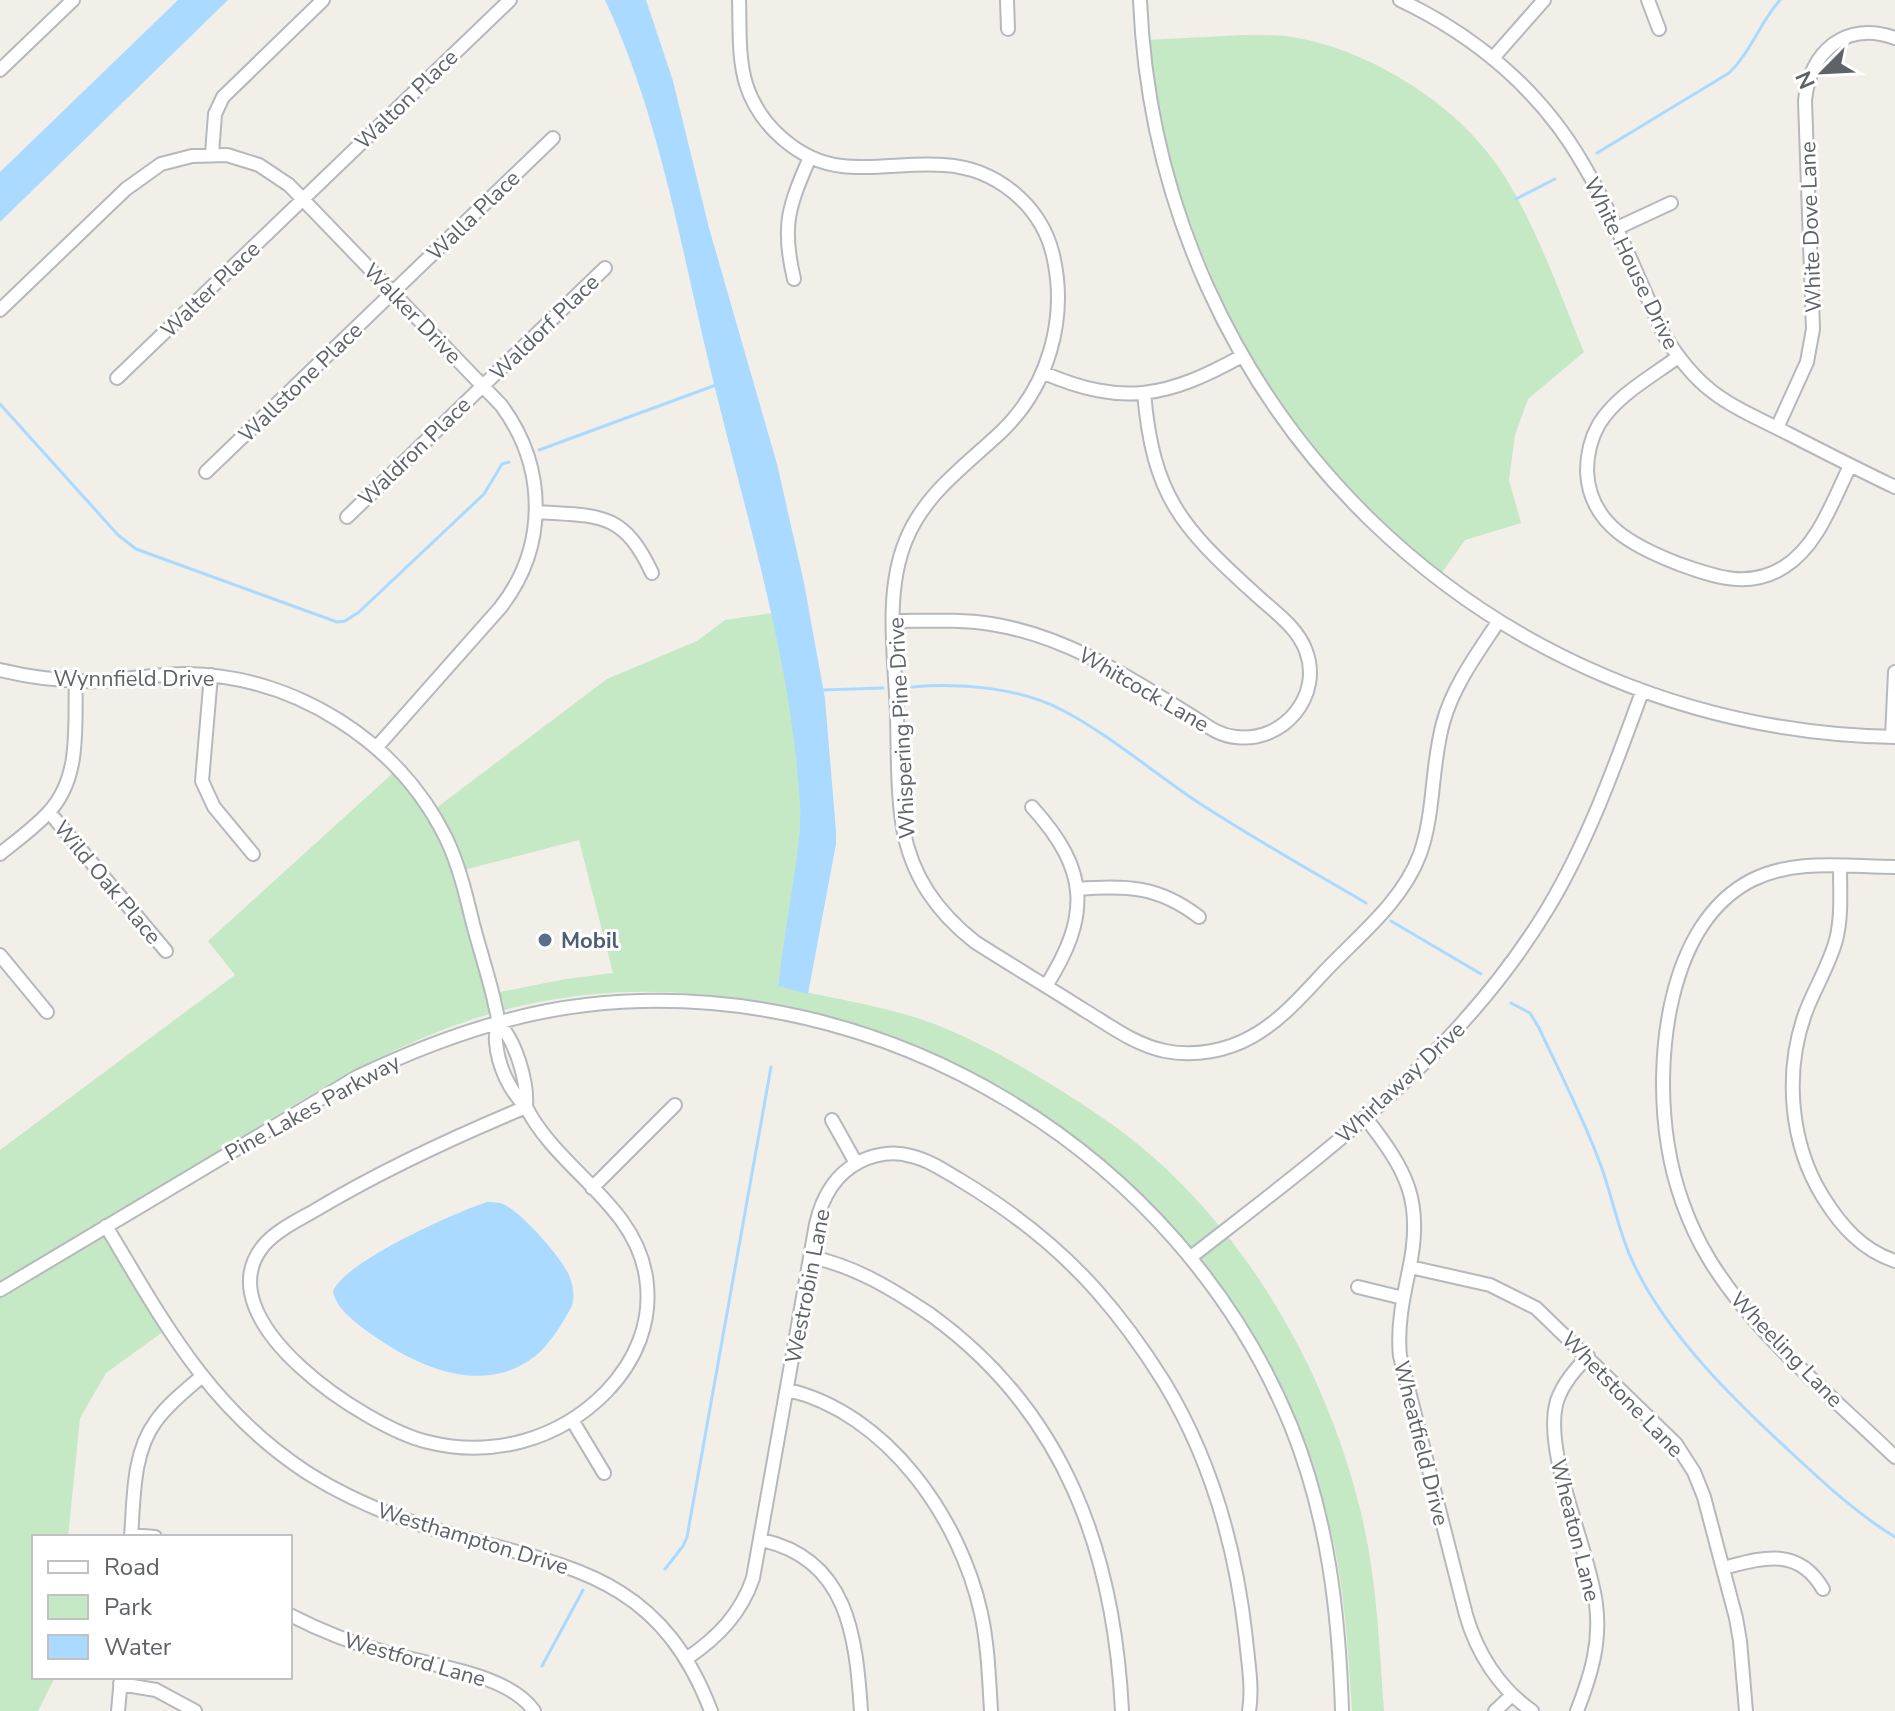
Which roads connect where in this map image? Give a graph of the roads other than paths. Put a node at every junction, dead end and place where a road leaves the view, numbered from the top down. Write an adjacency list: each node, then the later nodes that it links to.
1 (323, 0): 16 (street)
2 (510, 0): 18 (street, Walton Place)
3 (739, 0): 17 (street, Whispering Pine Drive)
4 (1007, 0): 10 (street)
5 (1140, 0): 25 (street)
6 (1400, 0): 13 (street, White House Drive)
7 (1544, 0): 13 (street)
8 (1648, 0): 11 (street)
9 (63, 3): 14 (street)
10 (1008, 29)
11 (1659, 29)
12 (1895, 38): 31 (street, White Dove Lane)
13 (1493, 58): 20 (street, White House Drive)
14 (0, 70)
15 (553, 138): 23 (street, Walla Place)
16 (212, 154): 18 (street, Walker Drive); 24 (street, Walker Drive)
17 (810, 157): 22 (street); 27 (street, Whispering Pine Drive)
18 (303, 199): 23 (street, Walker Drive); 28 (street, Walter Place)
19 (1671, 203): 20 (street)
20 (1615, 229): 26 (street, White House Drive)
21 (605, 268): 29 (street, Waldorf Place)
22 (794, 279)
23 (393, 293): 29 (street, Walker Drive); 33 (street, Wallstone Place)
24 (0, 310)
25 (1242, 356): 30 (street); 39 (street)
26 (1678, 357): 31 (street, White House Drive); 32 (street)
27 (1044, 373): 30 (street); 38 (street, Whispering Pine Drive)
28 (117, 378)
29 (482, 385): 35 (street, Walker Drive); 36 (street, Waldron Place)
30 (1144, 393): 38 (street, Whitcock Lane)
31 (1777, 428): 32 (street, White House Drive)
32 (1850, 466): 34 (street, White House Drive)
33 (206, 472)
34 (1895, 487)
35 (537, 512): 37 (street); 46 (street, Walker Drive)
36 (347, 517)
37 (652, 573)
38 (894, 621): 57 (street, Whispering Pine Drive)
39 (1498, 622): 44 (street); 57 (street, Whispering Pine Drive)
40 (0, 670): 43 (street, Wynnfield Drive)
41 (1895, 672): 45 (street)
42 (211, 675): 43 (street, Wynnfield Drive); 46 (street, Wynnfield Drive); 50 (street)
43 (76, 681): 48 (street)
44 (1642, 692): 45 (street); 62 (street, Whirlaway Drive)
45 (1894, 737)
46 (376, 748): 59 (street, Wynnfield Drive)
47 (1032, 807): 53 (street)
48 (49, 812): 49 (street); 55 (street, Wild Oak Place)
49 (0, 854)
50 (253, 854)
51 (1840, 867): 52 (street, Wheeling Lane); 69 (street); 78 (street, Wheeling Lane)
52 (1895, 867)
53 (1078, 889): 54 (street); 57 (street)
54 (1199, 917)
55 (166, 951)
56 (0, 955): 58 (street)
57 (1046, 986)
58 (47, 1012)
59 (498, 1023): 61 (street, Wynnfield Drive); 66 (street, Pine Lakes Parkway); 68 (street, Pine Lakes Parkway)
60 (675, 1105): 65 (street)
61 (526, 1107): 65 (street, Wynnfield Drive); 77 (street, Wynnfield Drive)
62 (1365, 1117): 68 (street, Whirlaway Drive); 70 (street, Wheatfield Drive)
63 (832, 1120): 64 (street)
64 (856, 1163): 67 (street, Westrobin Lane); 95 (street)
65 (592, 1188): 77 (street, Wynnfield Drive)
66 (106, 1226): 72 (street, Pine Lakes Parkway); 75 (street, Westhampton Drive)
67 (811, 1257): 76 (street, Westrobin Lane); 94 (street)
68 (1191, 1257): 96 (street, Pine Lakes Parkway)
69 (1895, 1261)
70 (1410, 1267): 73 (street, Wheatfield Drive); 74 (street, Whetstone Lane)
71 (1358, 1287): 73 (street)
72 (0, 1290)
73 (1403, 1298): 87 (street, Wheatfield Drive)
74 (1588, 1356): 82 (street, Whetstone Lane); 99 (street, Wheaton Lane)
75 (201, 1377): 80 (street); 85 (street, Westhampton Drive)
76 (788, 1390): 81 (street, Westrobin Lane); 93 (street)
77 (572, 1420): 79 (street)
78 (1895, 1457)
79 (604, 1473)
80 (131, 1535)
81 (762, 1540): 85 (street, Westrobin Lane); 92 (street)
82 (1723, 1568): 83 (street); 100 (street, Whetstone Lane)
83 (1823, 1589)
84 (292, 1616): 90 (street, Westford Lane)
85 (686, 1659): 91 (street, Westhampton Drive)
86 (120, 1680): 88 (street); 89 (street)
87 (1512, 1695): 97 (street); 98 (street, Wheatfield Drive)
88 (118, 1711)
89 (195, 1711)
90 (534, 1711)
91 (711, 1711)
92 (861, 1711)
93 (991, 1711)
94 (1122, 1711)
95 (1249, 1711)
96 (1342, 1711)
97 (1495, 1711)
98 (1532, 1711)
99 (1577, 1711)
100 (1746, 1711)

